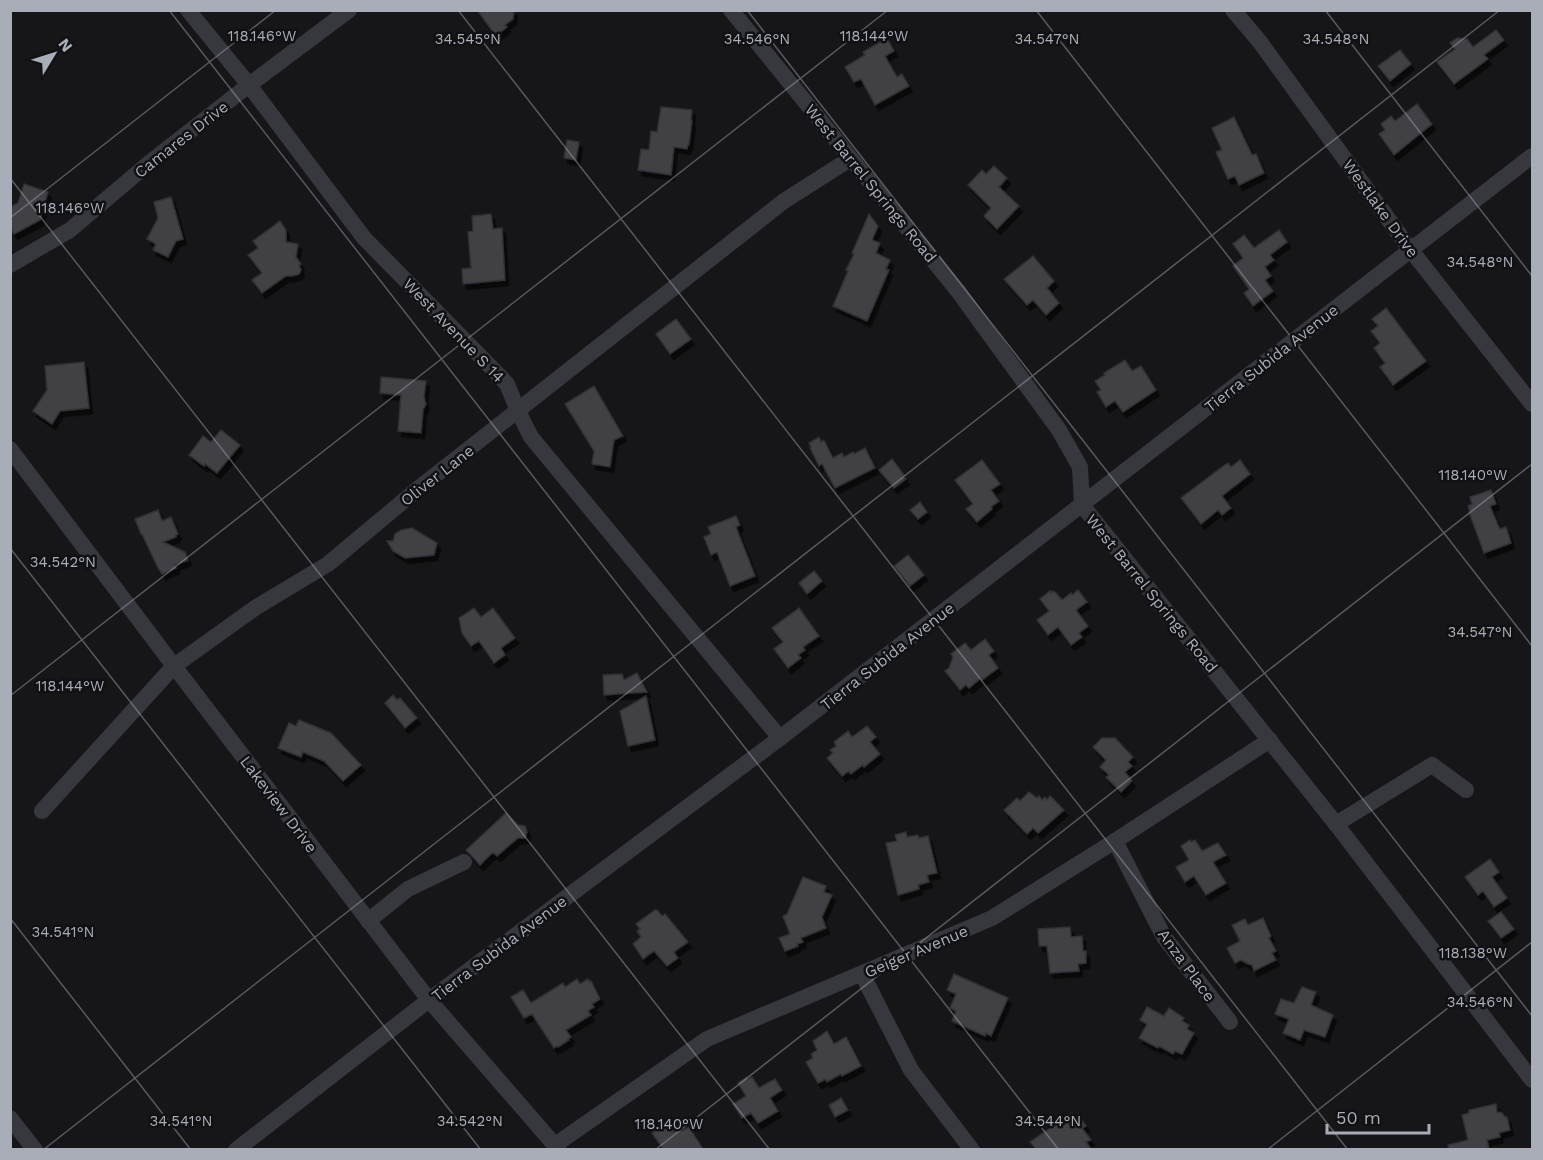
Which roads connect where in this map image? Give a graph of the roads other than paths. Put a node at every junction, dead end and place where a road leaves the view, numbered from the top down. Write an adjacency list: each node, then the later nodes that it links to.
1 (188, 10): 5 (street, West Avenue S 14)
2 (350, 10): 5 (street, Camares Drive)
3 (731, 10): 7 (street, West Barrel Springs Road)
4 (1233, 10): 8 (street, Westlake Drive)
5 (249, 85): 9 (street, Camares Drive); 11 (street, West Avenue S 14)
6 (1533, 156): 8 (street, Tierra Subida Avenue)
7 (850, 159): 11 (street, Oliver Lane); 13 (street, West Barrel Springs Road)
8 (1410, 249): 10 (street, Westlake Drive); 13 (street, Tierra Subida Avenue)
9 (10, 265)
10 (1533, 404)
11 (518, 411): 14 (street, Oliver Lane); 15 (street, West Avenue S 14)
12 (10, 449): 14 (street, Lakeview Drive)
13 (1082, 505): 15 (street, Tierra Subida Avenue); 16 (street, West Barrel Springs Road)
14 (174, 666): 18 (street, Oliver Lane); 22 (street, Lakeview Drive)
15 (780, 738): 24 (street, Tierra Subida Avenue)
16 (1270, 740): 19 (street, West Barrel Springs Road); 20 (street, Geiger Avenue)
17 (1466, 790): 19 (street)
18 (42, 811)
19 (1336, 824): 26 (street, West Barrel Springs Road)
20 (1115, 841): 23 (street, Geiger Avenue); 25 (street, Anza Place)
21 (464, 862): 22 (street)
22 (368, 921): 24 (street, Lakeview Drive)
23 (862, 974): 28 (street, Geiger Avenue); 31 (street)
24 (429, 1000): 28 (street, Lakeview Drive); 30 (street, Tierra Subida Avenue)
25 (1230, 1022)
26 (1533, 1080)
27 (10, 1118): 29 (street)
28 (557, 1147)
29 (35, 1149)
30 (236, 1149)
31 (972, 1149)

